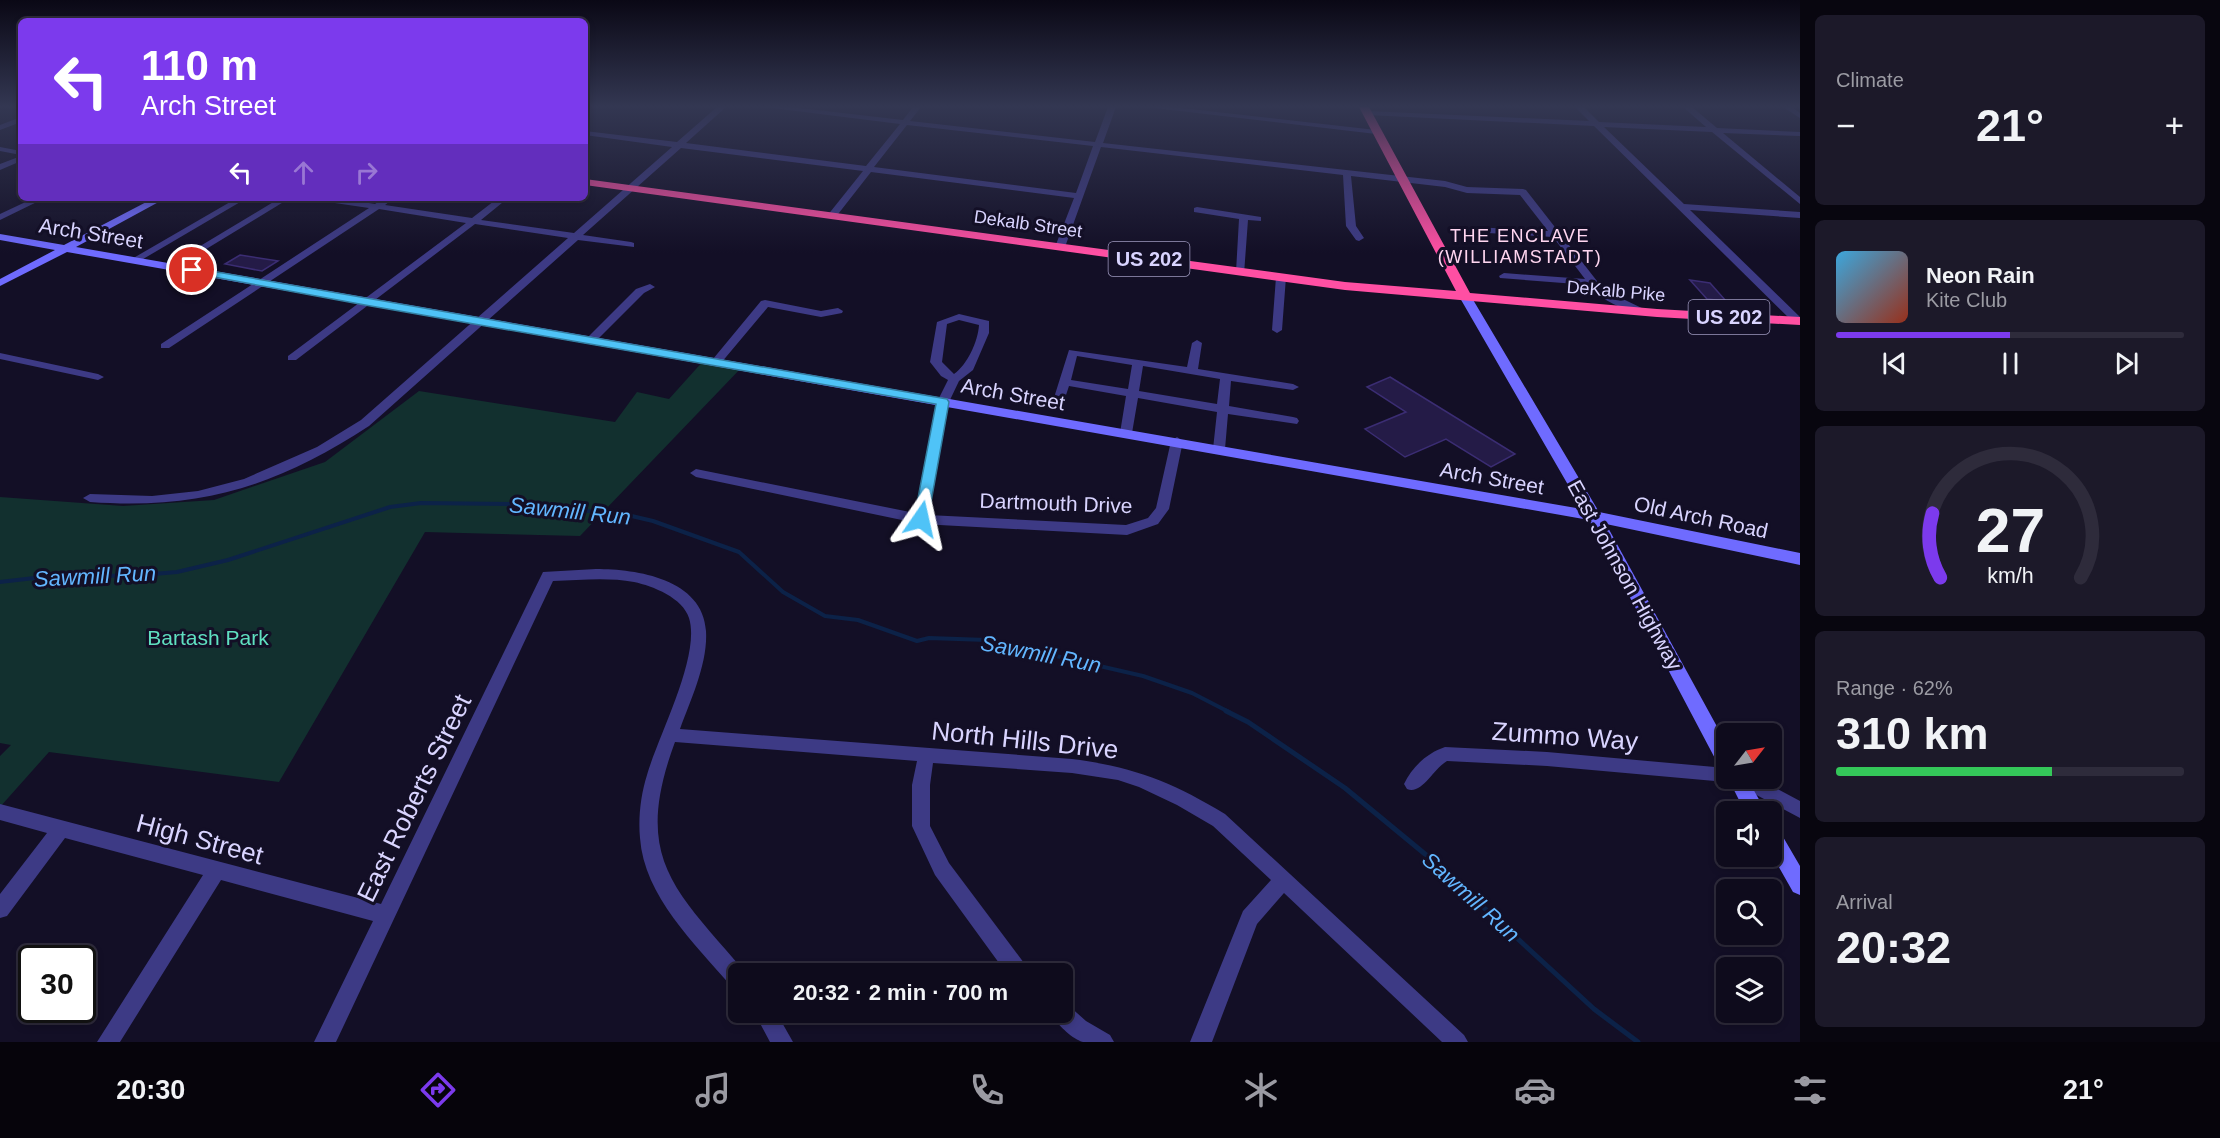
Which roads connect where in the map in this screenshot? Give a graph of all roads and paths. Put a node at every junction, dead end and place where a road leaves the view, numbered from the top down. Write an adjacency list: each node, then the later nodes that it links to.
1 (667, 156): 15 (street)
2 (768, 156): 11 (street)
3 (880, 156): 11 (street)
4 (1093, 156): 16 (street)
5 (1182, 156): 12 (street)
6 (1390, 156): 13 (highway)
7 (1629, 156): 26 (street)
8 (1745, 156): 24 (street)
9 (18, 159): 10 (street)
10 (0, 167)
11 (870, 169): 16 (street); 29 (street)
12 (1347, 174): 13 (street); 38 (street)
13 (1404, 181): 35 (street); 51 (highway)
14 (588, 182): 15 (highway, Dekalb Street / US 202)
15 (629, 188): 29 (highway, Dekalb Street / US 202); 37 (street)
16 (1078, 196): 40 (street)
17 (35, 201): 31 (street)
18 (155, 201): 41 (street)
19 (238, 201): 42 (street)
20 (281, 201): 43 (street)
21 (340, 201): 25 (street)
22 (386, 201): 25 (street)
23 (500, 201): 33 (street)
24 (1800, 201)
25 (377, 207): 33 (street); 47 (street)
26 (1683, 207): 28 (street); 56 (street)
27 (1197, 210): 30 (street)
28 (1800, 215)
29 (832, 216): 40 (highway, Dekalb Street / US 202)
30 (1244, 217): 32 (street); 44 (street)
31 (0, 218)
32 (1258, 219)
33 (474, 221): 37 (street); 52 (street)
34 (1474, 230): 35 (street)
35 (1554, 234): 48 (street)
36 (0, 237): 41 (street, Arch Street)
37 (575, 237): 39 (street); 55 (street)
38 (1359, 238)
39 (631, 245)
40 (1060, 247): 44 (highway, Dekalb Street / US 202)
41 (67, 248): 42 (street, Arch Street); 49 (street)
42 (135, 260): 43 (street, Arch Street)
43 (172, 266): 47 (street, Arch Street)
44 (1241, 272): 46 (highway, Dekalb Street / US 202)
45 (1504, 276): 48 (street)
46 (1281, 277): 51 (highway, Dekalb Street / US 202); 57 (street)
47 (262, 282): 52 (street, Arch Street); 60 (street)
48 (1590, 282): 54 (street)
49 (0, 283)
50 (650, 287): 58 (street)
51 (1466, 298): 54 (highway, DeKalb Pike / US 202); 81 (street, East Johnson Highway)
52 (365, 302): 55 (street, Arch Street); 62 (street)
53 (838, 311): 63 (street)
54 (1657, 313): 56 (highway, DeKalb Pike / US 202)
55 (479, 321): 58 (street, Arch Street); 80 (street)
56 (1799, 321)
57 (1277, 330)
58 (591, 340): 63 (street, Arch Street)
59 (1197, 343): 65 (street)
60 (165, 346)
61 (0, 356): 66 (street)
62 (292, 358)
63 (717, 361): 72 (street, Arch Street)
64 (1138, 362): 65 (street); 69 (street); 71 (street)
65 (1192, 371): 67 (street)
66 (98, 377)
67 (1226, 377): 70 (street); 74 (street)
68 (954, 379): 68 (street); 72 (street)
69 (1065, 382): 71 (street); 73 (street)
70 (1293, 387)
71 (1132, 393): 74 (street); 76 (street)
72 (943, 402): 76 (street, Arch Street); 82 (street)
73 (1058, 404)
74 (1222, 410): 75 (street); 78 (street)
75 (1293, 421)
76 (1126, 433): 77 (street, Arch Street)
77 (1177, 441): 78 (street, Arch Street); 82 (street, Dartmouth Drive)
78 (1219, 449): 81 (street, Arch Street)
79 (696, 473): 82 (street, Dartmouth Drive)
80 (90, 498)
81 (1594, 516): 83 (street, Old Arch Road); 85 (street, East Johnson Highway)
82 (921, 519)
83 (1800, 559)
84 (670, 735): 86 (street, North Hills Drive); 98 (street, East Roberts Street); 100 (street)
85 (1716, 742)
86 (926, 756): 95 (street, North Hills Drive); 99 (street)
87 (1716, 774): 88 (street, Zummo Way)
88 (1413, 784)
89 (1759, 789): 90 (street)
90 (1800, 810)
91 (0, 812): 92 (street, High Street)
92 (62, 828): 94 (street, High Street); 97 (street)
93 (1782, 854): 96 (street)
94 (216, 871): 98 (street, High Street); 103 (street)
95 (1284, 879): 107 (street); 108 (street, North Hills Drive)
96 (1800, 885)
97 (0, 909)
98 (386, 915): 104 (street, East Roberts Street)
99 (1012, 963)
100 (728, 967)
101 (771, 1023): 105 (street)
102 (1073, 1023): 106 (street)
103 (108, 1042)
104 (325, 1042)
105 (782, 1042)
106 (1103, 1042)
107 (1201, 1042)
108 (1457, 1042)

